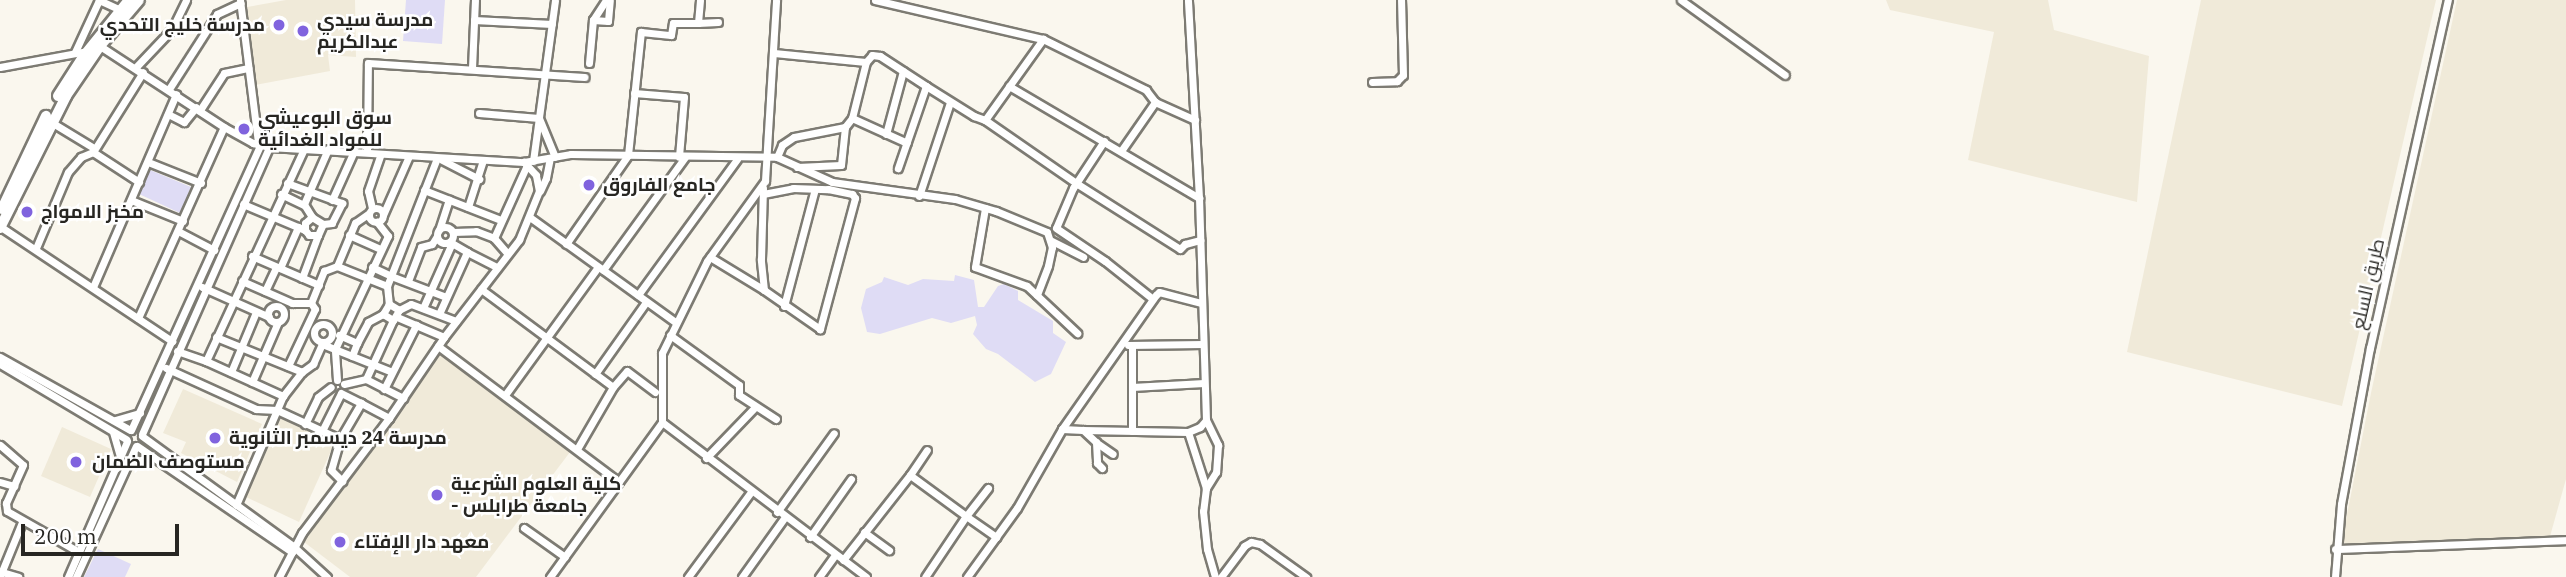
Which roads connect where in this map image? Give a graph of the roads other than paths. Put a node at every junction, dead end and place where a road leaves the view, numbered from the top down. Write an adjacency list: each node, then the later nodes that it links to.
1 (99, 0): 16 (street); 25 (street)
2 (129, 0): 16 (highway)
3 (140, 0): 23 (highway)
4 (186, 0): 32 (street)
5 (475, 0): 17 (street)
6 (555, 0): 21 (street)
7 (608, 0): 18 (street); 18 (street)
8 (700, 0): 20 (street)
9 (776, 0): 26 (street)
10 (875, 0): 22 (street)
11 (1188, 0): 50 (street)
12 (1401, 0): 37 (street)
13 (1681, 0): 35 (street)
14 (2448, 0): 270 (street, طريق السلع)
15 (241, 2): 30 (street); 40 (street)
16 (120, 10): 24 (highway)
17 (474, 20): 21 (street); 31 (street)
18 (593, 20): 28 (street)
19 (718, 22): 20 (street)
20 (698, 23): 41 (street)
21 (552, 24): 34 (street)
22 (1043, 39): 39 (street); 43 (street)
23 (100, 46): 32 (street); 51 (highway)
24 (87, 51): 25 (street); 101 (highway)
25 (75, 52): 29 (street)
26 (775, 53): 27 (street); 73 (street)
27 (866, 62): 33 (street); 48 (street)
28 (589, 63)
29 (0, 67)
30 (248, 68): 44 (street); 57 (street)
31 (472, 68): 34 (street); 63 (street)
32 (140, 70): 40 (street); 61 (street)
33 (903, 71): 38 (street); 54 (street)
34 (545, 73): 36 (street); 47 (street)
35 (1785, 75)
36 (585, 77)
37 (1372, 82)
38 (926, 86): 42 (street); 56 (street)
39 (1009, 86): 49 (street); 55 (street)
40 (173, 92): 44 (street); 46 (street)
41 (634, 93): 66 (street); 69 (street)
42 (950, 102): 49 (street); 90 (street)
43 (1155, 102): 50 (street); 64 (street)
44 (198, 109): 46 (street); 52 (street)
45 (479, 113): 47 (street)
46 (168, 114): 75 (street)
47 (539, 118): 68 (street); 76 (street)
48 (852, 118): 53 (street); 54 (street)
49 (985, 120): 83 (street)
50 (1195, 120): 91 (street)
51 (51, 122): 61 (street); 113 (highway)
52 (224, 127): 57 (street); 81 (street)
53 (845, 127): 70 (street); 77 (street)
54 (886, 134): 56 (street)
55 (1104, 141): 64 (street); 83 (street)
56 (907, 143): 78 (street)
57 (259, 144): 58 (street); 95 (street)
58 (269, 147): 59 (street); 96 (street)
59 (305, 147): 60 (street); 82 (street)
60 (328, 149): 62 (street); 88 (street)
61 (93, 150): 80 (street); 128 (street)
62 (354, 151): 63 (street); 93 (street)
63 (367, 152): 65 (street)
64 (1121, 152): 91 (street)
65 (381, 154): 67 (street); 100 (street)
66 (628, 155): 68 (street); 69 (street); 127 (street)
67 (408, 156): 71 (street); 104 (street)
68 (553, 157): 76 (street); 87 (street)
69 (682, 157): 72 (street); 140 (street)
70 (777, 157): 73 (street); 77 (street)
71 (438, 158): 74 (street); 79 (street); 85 (street)
72 (737, 159): 73 (street); 154 (street)
73 (766, 159): 86 (street)
74 (483, 160): 76 (street); 79 (street)
75 (148, 162): 80 (street); 81 (street)
76 (528, 163): 87 (street); 108 (street)
77 (796, 167): 90 (street)
78 (898, 168)
79 (479, 179): 98 (street)
80 (139, 182): 92 (street)
81 (201, 183): 109 (street)
82 (287, 183): 88 (street); 89 (street)
83 (1076, 183): 123 (street); 157 (street)
84 (815, 189): 86 (street); 163 (street); 163 (street)
85 (424, 190): 94 (street); 125 (street)
86 (763, 190): 134 (street); 151 (street)
87 (539, 191): 107 (street)
88 (310, 192): 93 (street); 97 (street)
89 (281, 194): 97 (street); 105 (street)
90 (919, 196): 99 (street)
91 (1199, 198): 123 (street)
92 (131, 200): 109 (street); 148 (street)
93 (332, 200): 103 (street)
94 (449, 200): 98 (street); 118 (street)
95 (236, 201): 96 (street); 130 (street)
96 (244, 205): 105 (street); 149 (street)
97 (304, 205): 106 (street)
98 (468, 207): 102 (street)
99 (985, 208): 124 (street); 155 (street)
100 (370, 211): 104 (street); 110 (street); 111 (street)
101 (0, 212)
102 (483, 214): 108 (street); 116 (street)
103 (339, 215): 111 (street); 112 (street)
104 (383, 215): 110 (street)
105 (270, 216): 114 (street); 133 (street)
106 (312, 217): 112 (street); 114 (street)
107 (531, 218): 127 (street); 132 (street)
108 (501, 220): 122 (street)
109 (183, 221): 115 (street)
110 (377, 222): 121 (street)
111 (355, 223): 120 (street)
112 (323, 224): 119 (street)
113 (0, 228): 128 (street)
114 (301, 228): 119 (street); 137 (street)
115 (178, 231): 130 (street); 170 (street)
116 (475, 231): 117 (street); 122 (street)
117 (453, 232): 118 (street); 126 (street)
118 (438, 233): 126 (street); 145 (street)
119 (318, 235): 142 (street)
120 (349, 235): 129 (street); 136 (street)
121 (388, 236): 125 (street); 129 (street)
122 (494, 238): 132 (street)
123 (1200, 240): 161 (street)
124 (1052, 241): 135 (street); 155 (street)
125 (403, 242): 141 (street)
126 (451, 243): 131 (street); 153 (street)
127 (566, 243): 140 (street)
128 (36, 248): 148 (street)
129 (380, 249): 138 (street)
130 (214, 250): 149 (street)
131 (467, 252): 139 (street); 156 (street)
132 (507, 253): 139 (street)
133 (253, 256): 137 (street); 144 (street)
134 (710, 257): 151 (street); 173 (street)
135 (1083, 257)
136 (337, 266): 143 (street); 146 (street)
137 (278, 267): 142 (street); 152 (street)
138 (372, 267): 141 (street); 143 (street)
139 (497, 267): 150 (street)
140 (600, 269): 154 (street); 182 (street)
141 (391, 276): 145 (street); 147 (street)
142 (302, 278): 146 (street)
143 (368, 278): 147 (street); 179 (street)
144 (242, 281): 152 (street); 158 (street)
145 (408, 282): 153 (street)
146 (319, 285): 160 (street)
147 (387, 286): 162 (street)
148 (93, 287): 170 (street)
149 (202, 287): 158 (street); 183 (street); 192 (street)
150 (481, 289): 171 (street); 182 (street)
151 (764, 290): 163 (street)
152 (265, 291): 160 (street)
153 (430, 291): 156 (street); 164 (street)
154 (638, 295): 159 (street)
155 (1037, 295): 177 (street)
156 (446, 297): 167 (street)
157 (1153, 299): 161 (street); 187 (street)
158 (233, 301): 165 (street); 180 (street)
159 (646, 302): 173 (street); 205 (street)
160 (311, 303): 175 (street)
161 (1202, 303): 186 (street)
162 (389, 304): 166 (street); 168 (street)
163 (784, 306)
164 (423, 308): 167 (street); 168 (street)
165 (256, 312): 169 (street); 190 (street)
166 (383, 314): 168 (street); 185 (street)
167 (439, 314): 171 (street)
168 (396, 316): 174 (street); 198 (street)
169 (269, 317): 172 (street); 172 (street)
170 (138, 318): 183 (street)
171 (456, 321): 181 (street)
172 (278, 322): 193 (street)
173 (675, 322): 178 (street)
174 (416, 325): 181 (street); 204 (street)
175 (311, 328): 176 (street); 184 (street); 200 (street)
176 (331, 329): 179 (street); 184 (street)
177 (1077, 333)
178 (670, 335): 218 (street); 224 (street)
179 (340, 336): 185 (street); 191 (street)
180 (216, 337): 190 (street); 197 (street)
181 (444, 337): 189 (street)
182 (546, 338): 205 (street); 214 (street)
183 (172, 341): 196 (street)
184 (322, 343): 191 (street); 203 (street)
185 (357, 343): 194 (street)
186 (1203, 344): 188 (street); 208 (street)
187 (1120, 345): 188 (street); 227 (street)
188 (1132, 345): 211 (street)
189 (438, 346): 214 (street); 216 (street)
190 (241, 347): 193 (street); 202 (street)
191 (335, 349): 194 (street); 209 (street)
192 (177, 351): 197 (street); 201 (street)
193 (263, 356): 200 (street); 207 (street)
194 (352, 356): 198 (street)
195 (0, 357): 225 (street)
196 (163, 361): 201 (street); 220 (street)
197 (206, 361): 202 (street)
198 (373, 364): 204 (street); 206 (street)
199 (0, 365): 225 (street)
200 (288, 366): 203 (street)
201 (168, 371): 219 (street); 220 (street)
202 (231, 372): 207 (street)
203 (302, 372): 215 (street)
204 (392, 372): 212 (street)
205 (595, 374): 210 (street)
206 (366, 379): 209 (street); 212 (street)
207 (253, 382): 215 (street)
208 (1204, 383): 211 (street); 223 (street)
209 (339, 386): 217 (street); 226 (street); 230 (street)
210 (613, 387): 213 (street); 241 (street)
211 (1132, 387): 231 (street)
212 (384, 388): 216 (street)
213 (654, 392)
214 (505, 395): 241 (street)
215 (283, 396): 219 (street)
216 (402, 398): 221 (street)
217 (361, 403): 221 (street); 235 (street)
218 (755, 407): 222 (street); 245 (street)
219 (277, 410): 226 (street); 258 (street)
220 (144, 416): 225 (street); 228 (street); 234 (street); 240 (street)
221 (389, 418): 250 (street)
222 (776, 419)
223 (1206, 420): 232 (street); 255 (street)
224 (662, 422): 245 (street); 252 (street)
225 (112, 424): 228 (street); 236 (street); 246 (street)
226 (305, 424): 230 (street)
227 (1062, 429): 229 (street); 268 (street)
228 (131, 430): 234 (street); 236 (street)
229 (1083, 430): 231 (street); 237 (street)
230 (322, 431): 235 (street)
231 (1132, 431): 232 (street)
232 (1188, 432): 255 (street)
233 (834, 433): 260 (street)
234 (142, 435): 239 (street); 240 (street)
235 (340, 439): 250 (street)
236 (126, 440): 239 (street); 246 (street)
237 (1097, 442): 243 (street); 247 (street)
238 (0, 445): 253 (street)
239 (137, 446): 244 (street); 246 (street)
240 (155, 447): 258 (street)
241 (577, 449): 252 (street)
242 (927, 450): 248 (street)
243 (1113, 454)
244 (154, 457): 246 (street); 266 (street)
245 (706, 458): 256 (street)
246 (124, 461): 259 (street)
247 (1102, 468)
248 (909, 475): 261 (street); 265 (street)
249 (851, 479): 267 (street)
250 (342, 481): 273 (street)
251 (0, 482): 253 (street)
252 (619, 482): 277 (street)
253 (14, 486): 257 (street)
254 (988, 488): 261 (street)
255 (1206, 488): 292 (street)
256 (751, 492): 260 (street); 286 (street)
257 (3, 503): 263 (street)
258 (236, 505): 266 (street)
259 (102, 512): 275 (street); 282 (street)
260 (777, 512): 262 (street)
261 (966, 516): 268 (street); 290 (street)
262 (785, 517): 267 (street); 287 (street)
263 (22, 522): 274 (street); 275 (street)
264 (524, 528): 277 (street)
265 (864, 532): 271 (street); 278 (street)
266 (275, 537): 273 (street)
267 (810, 537): 276 (street)
268 (996, 537): 291 (street)
269 (2566, 540): 270 (street)
270 (2335, 549): 295 (street, طريق السلع)
271 (889, 550)
272 (0, 551): 274 (street)
273 (293, 551): 283 (street); 284 (street)
274 (9, 552): 279 (street)
275 (79, 552): 281 (street)
276 (835, 555): 278 (street); 288 (street)
277 (565, 558): 285 (street)
278 (843, 560): 289 (street)
279 (1, 574): 280 (street)
280 (18, 577)
281 (68, 577)
282 (76, 577)
283 (279, 577)
284 (327, 577)
285 (550, 577)
286 (688, 577)
287 (741, 577)
288 (819, 577)
289 (866, 577)
290 (925, 577)
291 (967, 577)
292 (1214, 577)
293 (1221, 577): 294 (street)
294 (1306, 577)
295 (2335, 577)

